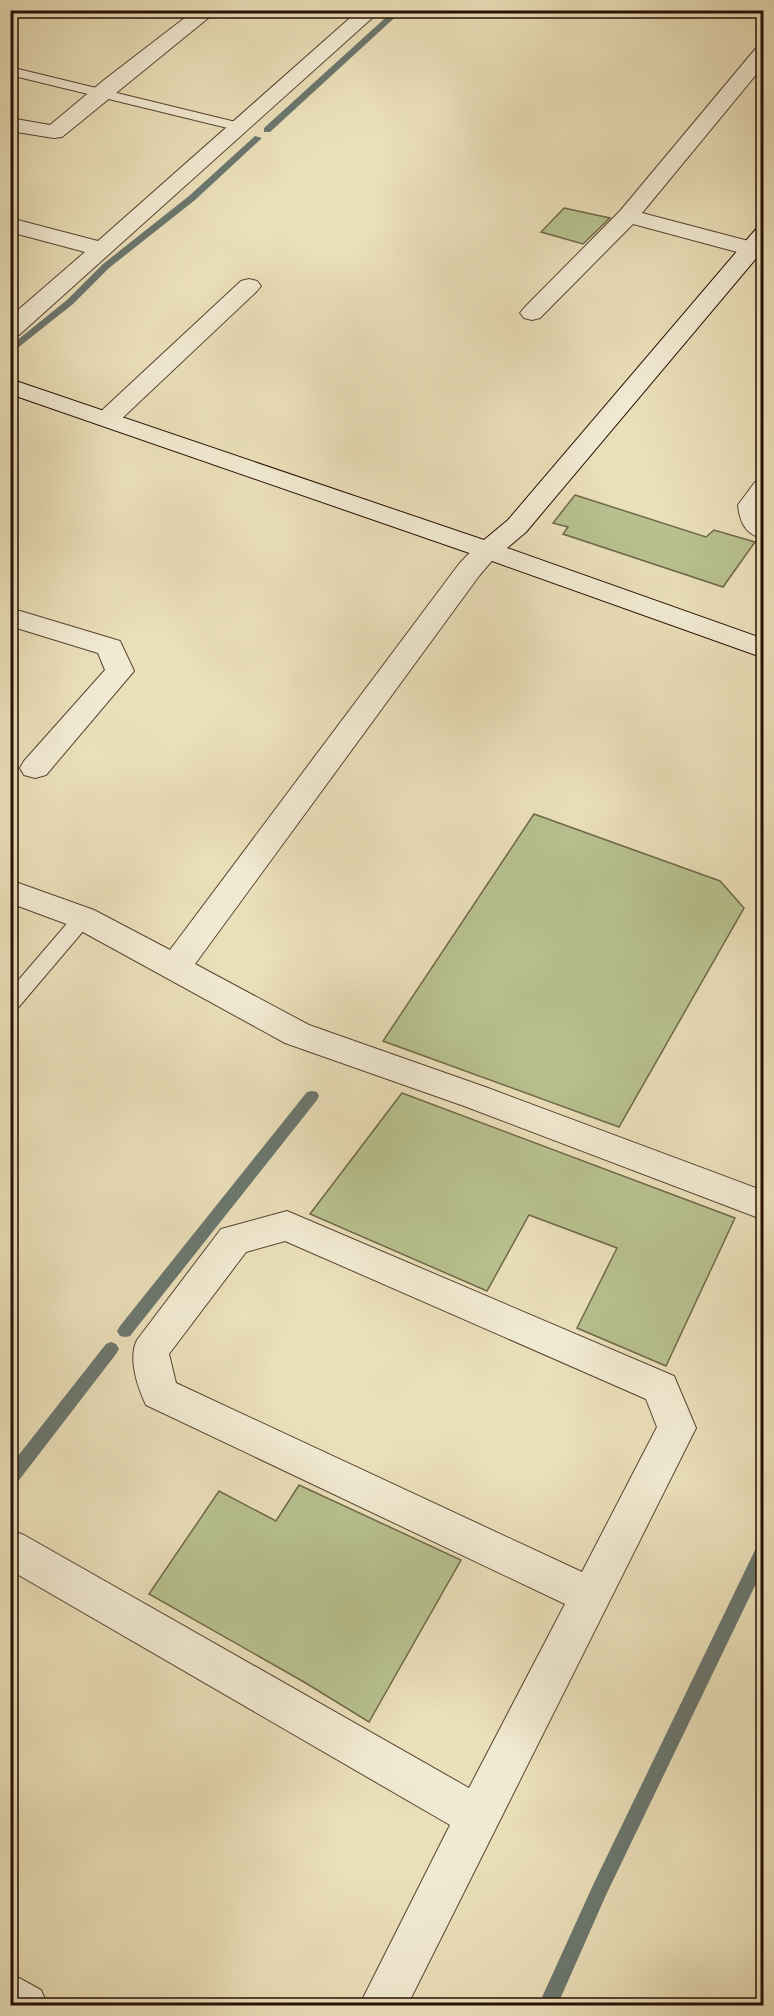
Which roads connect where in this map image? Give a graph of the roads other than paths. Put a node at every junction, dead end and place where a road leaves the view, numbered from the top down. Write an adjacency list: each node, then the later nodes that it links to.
1 (15, 10): 4 (street)
2 (208, 10): 7 (street)
3 (371, 10): 9 (street)
4 (10, 14)
5 (764, 51): 10 (street)
6 (10, 72): 7 (lane)
7 (101, 93): 8 (street); 9 (lane)
8 (10, 124)
9 (240, 127): 12 (street)
10 (628, 216): 13 (street); 16 (street)
11 (10, 225): 12 (street)
12 (102, 249): 17 (street)
13 (751, 249): 14 (street); 22 (street)
14 (764, 273)
15 (249, 286): 19 (street)
16 (532, 313)
17 (10, 330)
18 (10, 386): 19 (street)
19 (107, 419): 22 (street)
20 (764, 488): 21 (street)
21 (764, 531)
22 (488, 550): 24 (street); 28 (street)
23 (10, 617): 25 (street)
24 (764, 649)
25 (35, 768)
26 (10, 891): 27 (street)
27 (83, 918): 28 (street); 29 (lane)
28 (175, 967): 30 (street)
29 (10, 1004)
30 (764, 1206)
31 (10, 1548): 33 (street)
32 (591, 1596): 32 (street); 33 (street)
33 (477, 1816): 36 (street)
34 (10, 1996): 35 (street)
35 (25, 2006)
36 (382, 2006)

